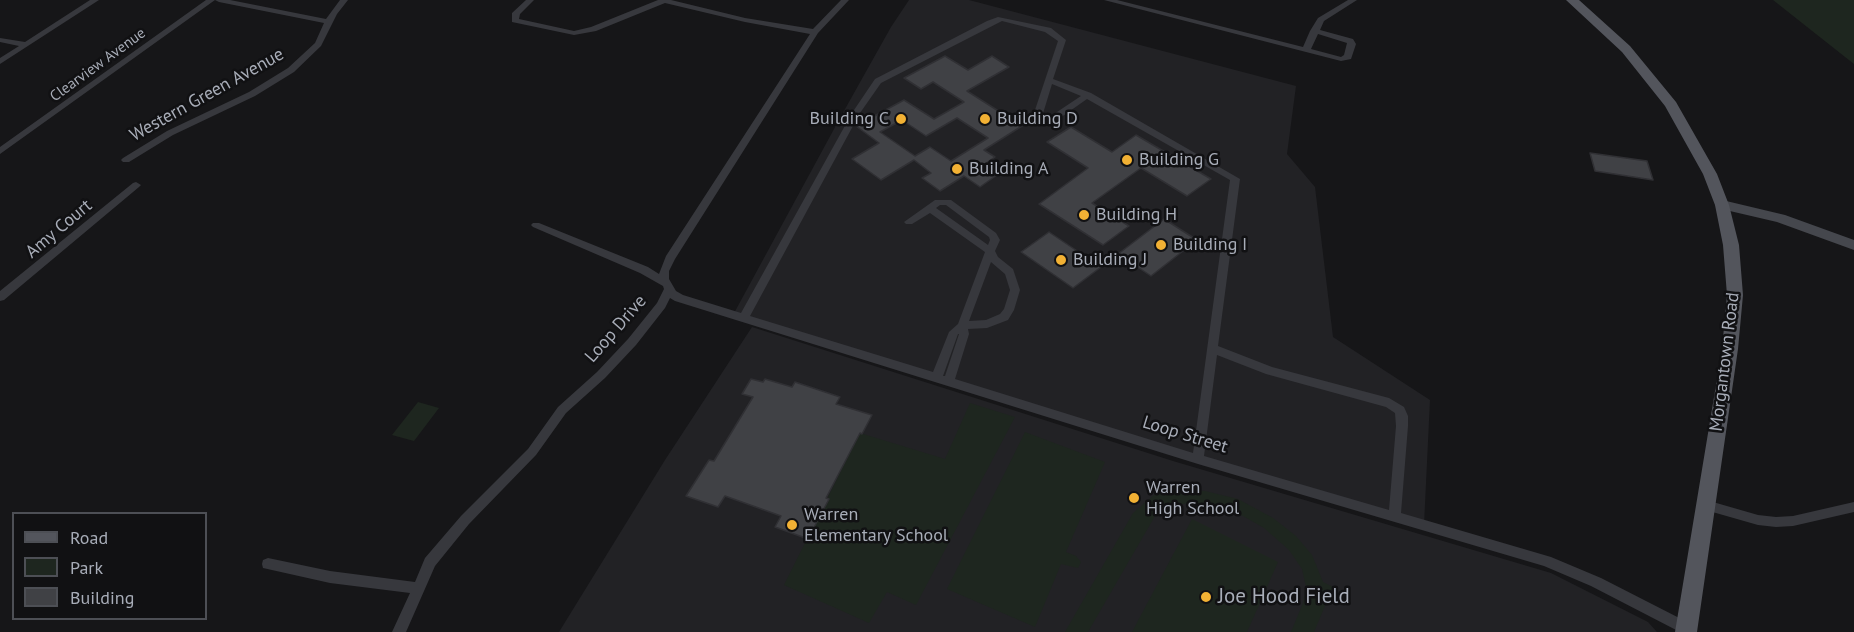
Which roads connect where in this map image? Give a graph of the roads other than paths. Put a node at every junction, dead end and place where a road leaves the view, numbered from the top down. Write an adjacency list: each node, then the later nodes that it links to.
1 (95, 0): 15 (street)
2 (211, 0): 20 (street, Clearview Avenue)
3 (219, 0): 11 (street)
4 (344, 0): 11 (street, Western Green Avenue)
5 (530, 0): 6 (street)
6 (663, 0): 13 (street)
7 (845, 0): 13 (street, Loop Drive)
8 (1108, 0): 16 (street)
9 (1353, 0): 12 (street)
10 (1572, 0): 23 (main road, Morgantown Road)
11 (330, 22): 21 (street, Western Green Avenue)
12 (1314, 31): 16 (street); 16 (street)
13 (815, 32): 31 (street, Loop Drive)
14 (0, 40): 15 (street)
15 (26, 45): 17 (street)
16 (1306, 50)
17 (0, 62)
18 (1050, 81): 19 (street); 19 (street); 33 (street)
19 (1088, 95): 35 (street)
20 (0, 151)
21 (126, 160)
22 (136, 185): 32 (street, Amy Court)
23 (1722, 205): 27 (street); 39 (main road, Morgantown Road)
24 (930, 208): 25 (street); 28 (street); 28 (street)
25 (909, 222)
26 (536, 225): 31 (street, Loop Street)
27 (1854, 245)
28 (990, 251): 29 (street); 30 (street)
29 (1000, 264): 30 (street); 34 (street)
30 (984, 267): 34 (street)
31 (667, 286): 33 (street, Loop Street); 43 (street, Loop Drive)
32 (1, 296)
33 (744, 318): 36 (street, Loop Street)
34 (962, 326): 36 (street); 37 (street)
35 (1214, 349): 38 (street); 41 (street)
36 (937, 377): 37 (street, Loop Street)
37 (949, 381): 38 (street, Loop Street)
38 (1198, 459): 41 (street, Loop Street)
39 (1706, 505): 40 (street); 44 (main road, Morgantown Road)
40 (1854, 507)
41 (1395, 517): 44 (street, Loop Street)
42 (268, 564): 43 (street)
43 (417, 588): 45 (street, Loop Drive)
44 (1686, 630)
45 (399, 632)

